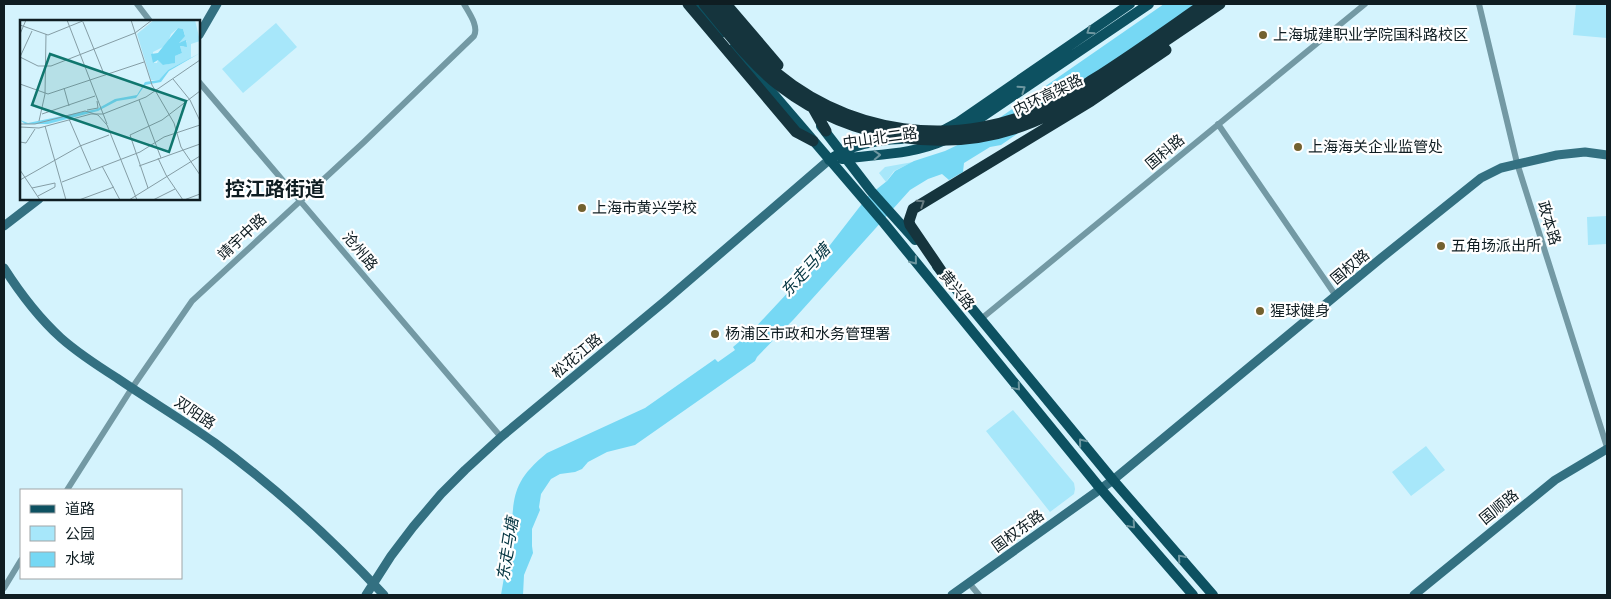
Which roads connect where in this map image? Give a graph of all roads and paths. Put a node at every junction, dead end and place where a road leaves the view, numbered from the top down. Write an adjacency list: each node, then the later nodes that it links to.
1 (137, 4): 17 (street)
2 (218, 4): 18 (street)
3 (464, 4): 28 (street, 靖宇中路)
4 (688, 4): 22 (highway)
5 (696, 4): 22 (main road, 黄兴路)
6 (704, 4): 13 (highway, 内环高架路)
7 (714, 4): 12 (highway, 内环高架路)
8 (720, 4): 21 (main road, 黄兴路)
9 (726, 4): 21 (highway)
10 (1130, 4): 23 (main road, 中山北二路, one-way to 23)
11 (1149, 4): 23 (main road, 中山北二路, one-way to 11)
12 (1204, 4)
13 (1220, 4)
14 (1229, 4): 31 (highway, one-way to 14)
15 (1365, 4): 20 (street, 国科路)
16 (1479, 4): 26 (street, 政本路)
17 (149, 20)
18 (200, 32)
19 (200, 83): 28 (street, 沧州路)
20 (1218, 124): 32 (street); 33 (street, 国科路)
21 (826, 131): 23 (main road, 黄兴路)
22 (813, 142): 25 (main road, 黄兴路)
23 (843, 155): 25 (main road, 中山北二路); 31 (main road, 黄兴路)
24 (1607, 155): 26 (street, 国权路)
25 (829, 160): 35 (street, 松花江路); 38 (main road, 黄兴路, one-way to 38)
26 (1517, 163): 32 (street, 国权路); 36 (street, 政本路)
27 (38, 200): 29 (street)
28 (300, 200): 34 (street, 靖宇中路); 35 (street, 沧州路)
29 (4, 226)
30 (4, 268): 34 (street, 双阳路)
31 (942, 272): 33 (main road, 黄兴路)
32 (1336, 296): 37 (street, 国权路)
33 (981, 319): 37 (main road, 黄兴路, one-way to 33)
34 (132, 388): 39 (street, 靖宇中路); 42 (street, 双阳路)
35 (502, 437): 42 (street, 松花江路)
36 (1607, 448): 50 (street, 国顺路)
37 (1113, 480): 38 (street, 国权路); 49 (main road, 黄兴路, one-way to 37)
38 (1100, 488): 41 (street, 国权东路); 48 (main road, 黄兴路, one-way to 48)
39 (67, 489)
40 (20, 562): 43 (street)
41 (969, 583): 46 (street, 国权东路); 47 (street)
42 (373, 584): 44 (street, 松花江路); 45 (street, 双阳路)
43 (4, 588)
44 (366, 595)
45 (384, 595)
46 (952, 595)
47 (979, 595)
48 (1193, 595)
49 (1213, 595)
50 (1414, 595)

